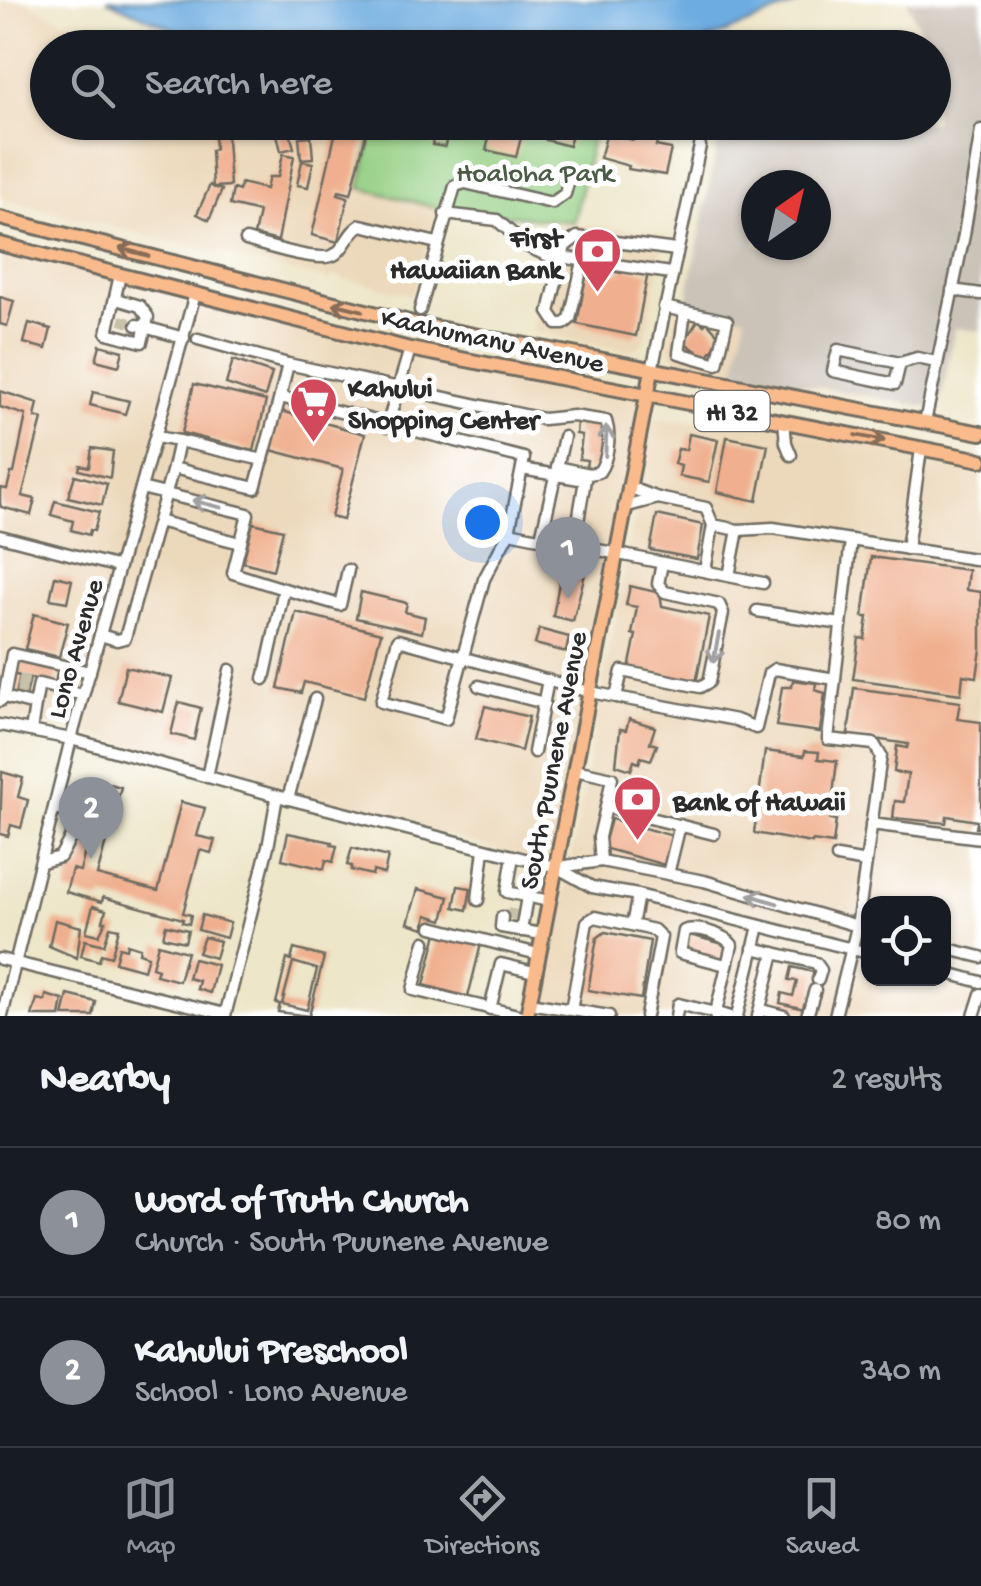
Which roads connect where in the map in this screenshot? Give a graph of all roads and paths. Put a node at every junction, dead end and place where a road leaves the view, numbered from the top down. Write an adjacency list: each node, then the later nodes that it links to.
1 (981, 130): 15 (street)
2 (700, 146): 9 (street)
3 (571, 172): 4 (street)
4 (445, 213): 7 (street); 10 (street)
5 (0, 218): 12 (main road, Kaahumanu Avenue / HI 32, one-way to 5)
6 (246, 240): 7 (street)
7 (437, 243): 21 (street)
8 (0, 244): 14 (main road, Kaahumanu Avenue / HI 32)
9 (676, 250): 10 (street); 13 (street)
10 (563, 257): 11 (street); 11 (street)
11 (584, 261): 13 (street)
12 (201, 270): 16 (main road); 21 (main road, Kaahumanu Avenue / HI 32, one-way to 12)
13 (672, 273): 19 (street)
14 (120, 275): 16 (main road, Kaahumanu Avenue / HI 32); 18 (street)
15 (952, 290): 17 (street); 27 (street)
16 (195, 294): 23 (street, Lono Avenue); 25 (main road, Kaahumanu Avenue / HI 32)
17 (981, 294)
18 (116, 299): 22 (street); 22 (street)
19 (664, 308): 20 (street); 29 (street)
20 (685, 312): 20 (street)
21 (418, 317): 25 (main road); 29 (main road, Kaahumanu Avenue / HI 32)
22 (141, 326): 23 (street)
23 (184, 338): 37 (street, Lono Avenue)
24 (198, 339): 28 (street)
25 (410, 349): 30 (street); 31 (main road, Kaahumanu Avenue / HI 32)
26 (900, 362): 26 (street); 27 (street)
27 (936, 362): 34 (street)
28 (288, 364): 30 (street); 32 (street)
29 (652, 370): 31 (main road, South Puunene Avenue); 34 (main road, Kaahumanu Avenue / HI 32)
30 (396, 390): 35 (street); 46 (street, one-way to 30)
31 (646, 395): 33 (main road, Kaahumanu Avenue / HI 32); 47 (main road, South Puunene Avenue)
32 (280, 397): 35 (street); 42 (street)
33 (784, 421): 40 (main road, Kaahumanu Avenue / HI 32, one-way to 40); 41 (street)
34 (925, 422): 36 (main road, Kaahumanu Avenue / HI 32); 40 (main road)
35 (387, 426): 45 (street)
36 (981, 433)
37 (156, 437): 39 (street); 48 (street, Lono Avenue)
38 (564, 437): 46 (street)
39 (180, 442): 42 (street); 44 (street)
40 (921, 448): 43 (main road, Kaahumanu Avenue / HI 32); 61 (street)
41 (792, 455)
42 (263, 460): 44 (street)
43 (981, 460)
44 (172, 468): 49 (street)
45 (522, 469): 46 (street); 55 (street)
46 (556, 471): 57 (street); 60 (street)
47 (628, 487): 50 (street); 51 (main road, South Puunene Avenue)
48 (142, 488): 49 (street); 65 (street, Lono Avenue)
49 (166, 494): 52 (street); 59 (street, one-way to 49)
50 (658, 498): 51 (street); 53 (street)
51 (624, 507): 62 (main road, South Puunene Avenue)
52 (158, 521): 59 (street); 73 (street)
53 (713, 525): 54 (street); 67 (street)
54 (738, 530): 58 (street); 68 (street)
55 (509, 532): 57 (street); 74 (street)
56 (0, 536): 65 (street)
57 (540, 538): 60 (street)
58 (851, 540): 61 (street); 72 (street)
59 (240, 543): 70 (street)
60 (574, 545): 62 (street)
61 (907, 549): 63 (street)
62 (616, 554): 64 (street); 84 (main road, South Puunene Avenue)
63 (981, 560)
64 (662, 563): 67 (street); 86 (street, one-way to 86)
65 (119, 567): 73 (street, Lono Avenue)
66 (348, 570): 70 (street)
67 (705, 571): 68 (street)
68 (730, 576): 69 (street)
69 (763, 583)
70 (284, 589): 78 (street)
71 (758, 611): 72 (street)
72 (842, 624): 79 (street)
73 (100, 635): 77 (street, Lono Avenue)
74 (462, 656): 74 (street); 80 (street)
75 (61, 665): 77 (street); 82 (street); 83 (street)
76 (230, 670): 94 (street)
77 (90, 672): 85 (street, Lono Avenue)
78 (264, 678)
79 (835, 679): 86 (street); 98 (street)
80 (548, 680): 84 (street); 88 (street)
81 (479, 686): 88 (street)
82 (56, 688): 83 (street); 85 (street)
83 (20, 689): 90 (street)
84 (590, 692): 86 (street); 93 (main road, South Puunene Avenue)
85 (83, 695): 91 (street, Lono Avenue)
86 (616, 697)
87 (315, 699): 95 (street)
88 (544, 702): 92 (street)
89 (0, 725): 90 (street)
90 (31, 731): 91 (street)
91 (71, 739): 94 (street); 96 (street, Lono Avenue)
92 (534, 752)
93 (576, 770): 97 (street); 108 (main road, South Puunene Avenue)
94 (207, 776): 95 (street)
95 (282, 797): 102 (street); 145 (street)
96 (55, 807): 106 (street, Lono Avenue); 106 (street)
97 (606, 807): 99 (street); 105 (street)
98 (871, 824): 101 (street); 107 (street)
99 (680, 826): 100 (street); 109 (street)
100 (714, 834)
101 (981, 838)
102 (484, 848): 103 (street); 113 (street)
103 (513, 856): 108 (street); 110 (street)
104 (837, 857): 107 (street)
105 (600, 861): 108 (street); 109 (street)
106 (42, 862): 134 (street, Lono Avenue)
107 (866, 862): 112 (street)
108 (556, 867): 111 (street); 114 (main road, South Puunene Avenue)
109 (668, 874): 120 (street, one-way to 109)
110 (516, 894): 114 (street); 116 (street); 116 (street)
111 (638, 895): 115 (street); 117 (street)
112 (864, 896)
113 (478, 900)
114 (549, 902): 123 (main road, South Puunene Avenue)
115 (688, 908): 118 (street); 121 (street)
116 (510, 918): 123 (street); 125 (street)
117 (632, 925): 141 (street); 148 (street)
118 (759, 926): 126 (street); 127 (street)
119 (432, 927): 125 (street)
120 (861, 927)
121 (684, 930): 135 (street); 135 (street)
122 (861, 932): 127 (street)
123 (542, 934): 131 (main road, South Puunene Avenue)
124 (425, 942): 140 (street)
125 (505, 947): 131 (street)
126 (754, 948): 130 (street); 151 (street)
127 (852, 949): 129 (street); 154 (street)
128 (951, 950): 132 (street)
129 (861, 951)
130 (774, 953): 144 (street); 153 (street)
131 (538, 954): 136 (main road, South Puunene Avenue)
132 (981, 957)
133 (0, 959): 134 (street)
134 (16, 963): 145 (street); 146 (street, Lono Avenue)
135 (726, 965): 143 (street)
136 (534, 972): 140 (street); 142 (main road, South Puunene Avenue)
137 (951, 974): 138 (street)
138 (981, 982)
139 (981, 994): 155 (street)
140 (490, 1008): 142 (street)
141 (571, 1010): 142 (street); 147 (street)
142 (526, 1012)
143 (715, 1014): 149 (street); 150 (street)
144 (758, 1014): 152 (street)
145 (225, 1015)
146 (2, 1016)
147 (608, 1016)
148 (646, 1016)
149 (676, 1016)
150 (728, 1016)
151 (737, 1016)
152 (784, 1016)
153 (807, 1016)
154 (835, 1016)
155 (974, 1016)

